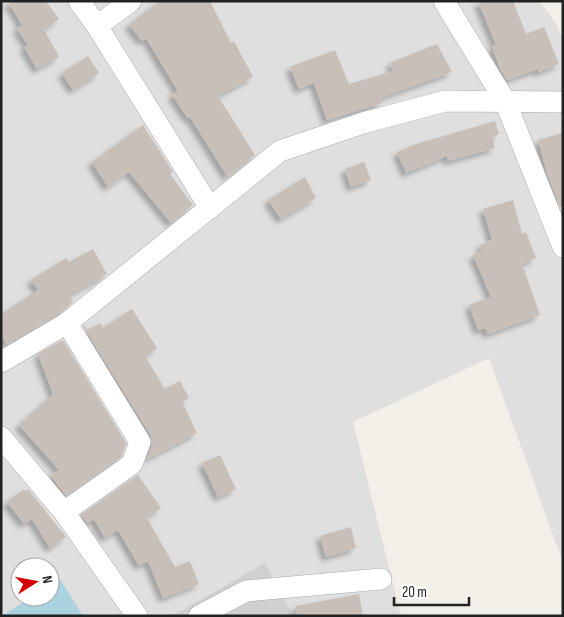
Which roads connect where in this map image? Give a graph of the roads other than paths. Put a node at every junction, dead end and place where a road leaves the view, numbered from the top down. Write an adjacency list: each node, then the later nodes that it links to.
1 (80, 1): 4 (street)
2 (131, 1): 4 (street)
3 (444, 1): 5 (street)
4 (97, 26): 7 (street)
5 (505, 101): 6 (street); 7 (street); 8 (street)
6 (563, 102)
7 (210, 208): 9 (street)
8 (563, 247)
9 (67, 323): 10 (street); 12 (street)
10 (1, 362)
11 (1, 436): 12 (street)
12 (64, 512): 14 (street)
13 (381, 579): 15 (street)
14 (137, 616)
15 (199, 616)

